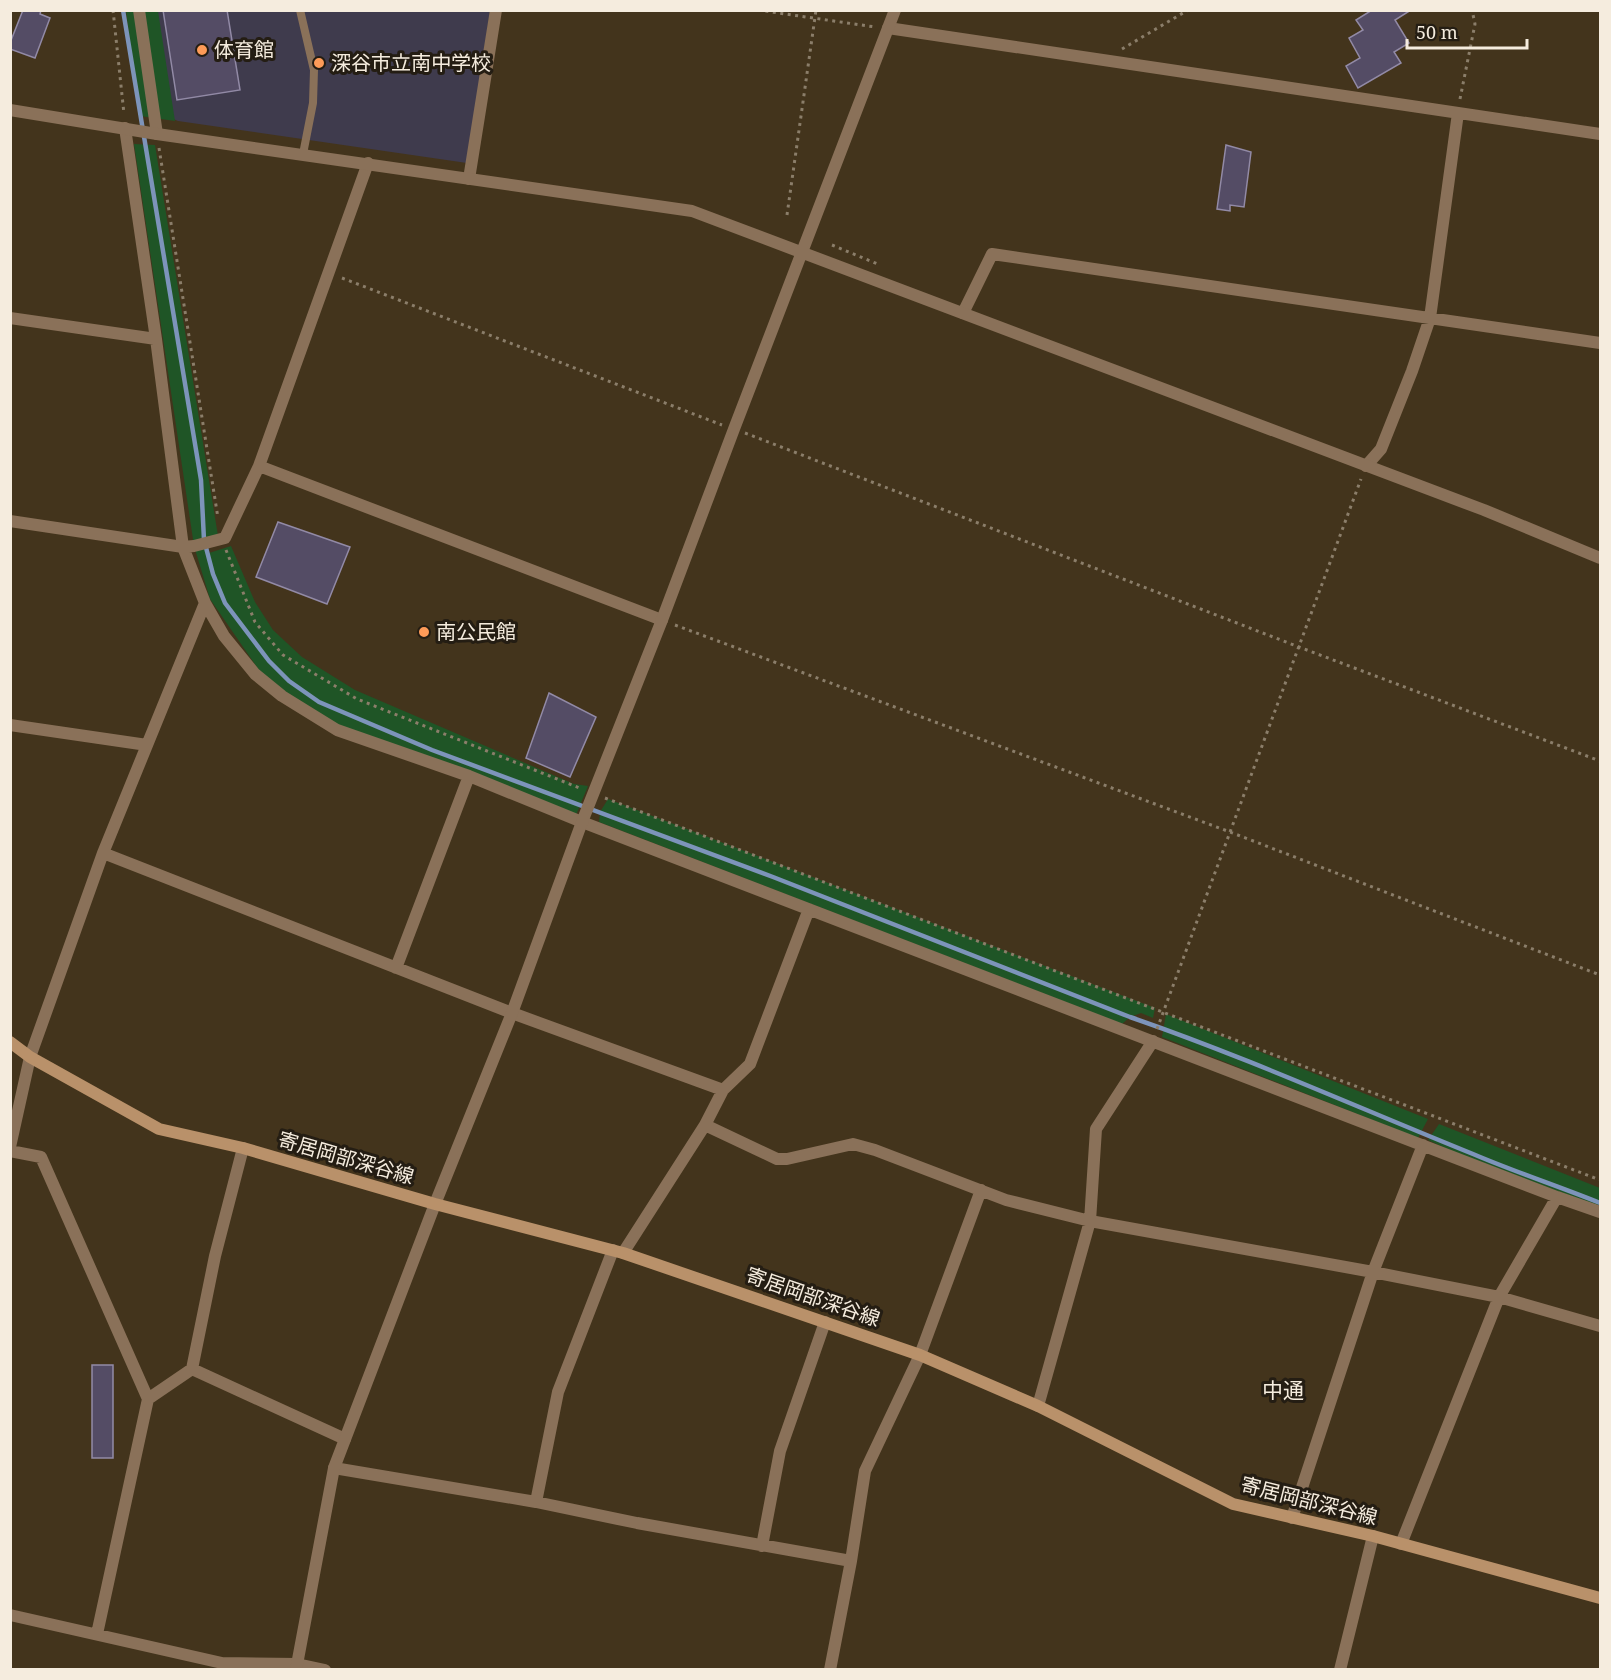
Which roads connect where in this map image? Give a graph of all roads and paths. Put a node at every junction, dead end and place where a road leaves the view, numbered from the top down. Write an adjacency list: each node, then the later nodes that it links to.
1 (112, 10): 15 (path)
2 (139, 10): 16 (street)
3 (300, 10): 18 (lane)
4 (496, 10): 20 (street)
5 (758, 10): 10 (path)
6 (816, 10): 10 (path)
7 (895, 10): 11 (street)
8 (1188, 10): 12 (path)
9 (1472, 10): 14 (path)
10 (815, 18): 11 (path); 21 (path)
11 (888, 28): 12 (street); 22 (street)
12 (1103, 60): 14 (street)
13 (10, 110): 15 (street)
14 (1458, 113): 17 (street); 26 (street)
15 (125, 128): 16 (street); 27 (street)
16 (157, 134): 18 (street); 33 (path)
17 (1600, 134)
18 (303, 154): 19 (street)
19 (368, 163): 20 (street); 23 (street)
20 (469, 179): 22 (street)
21 (787, 215)
22 (803, 252): 24 (street); 29 (street)
23 (327, 272): 29 (path); 30 (street)
24 (963, 312): 26 (street); 31 (street)
25 (10, 318): 27 (street)
26 (1430, 318): 28 (street); 31 (street)
27 (156, 339): 34 (street)
28 (1600, 343)
29 (734, 429): 37 (street); 38 (path)
30 (259, 466): 33 (street); 37 (street)
31 (1366, 466): 35 (street); 38 (path)
32 (10, 521): 34 (street)
33 (223, 538): 34 (street); 43 (path)
34 (188, 547): 36 (street)
35 (1600, 558)
36 (205, 603): 40 (street); 42 (street)
37 (662, 620): 43 (street); 45 (path)
38 (1299, 647): 41 (path); 45 (path)
39 (10, 725): 40 (street)
40 (147, 745): 46 (street)
41 (1600, 761)
42 (469, 776): 44 (street); 48 (street)
43 (594, 794): 44 (street); 51 (path)
44 (582, 822): 47 (street); 50 (street)
45 (1230, 832): 49 (path); 51 (path)
46 (103, 853): 48 (street); 54 (street)
47 (809, 909): 52 (street); 55 (street)
48 (396, 968): 50 (street)
49 (1600, 975)
50 (512, 1013): 55 (street); 63 (street)
51 (1162, 1013): 52 (path); 60 (path)
52 (1154, 1037): 57 (street); 65 (street)
53 (10, 1042): 54 (main road, 寄居岡部深谷線)
54 (30, 1057): 58 (main road, 寄居岡部深谷線); 59 (street)
55 (723, 1090): 56 (street)
56 (705, 1125): 61 (street); 66 (street)
57 (1423, 1145): 62 (street); 67 (street)
58 (243, 1148): 63 (main road, 寄居岡部深谷線); 72 (street)
59 (10, 1149): 73 (street)
60 (1600, 1180)
61 (981, 1190): 65 (street); 71 (street)
62 (1557, 1197): 64 (street); 68 (street)
63 (435, 1204): 66 (main road, 寄居岡部深谷線); 75 (street)
64 (1600, 1212)
65 (1090, 1221): 67 (street); 74 (street)
66 (618, 1251): 69 (main road, 寄居岡部深谷線); 77 (street)
67 (1373, 1272): 68 (street); 78 (street)
68 (1499, 1298): 70 (street); 80 (street)
69 (825, 1322): 71 (main road, 寄居岡部深谷線); 81 (street)
70 (1600, 1326)
71 (920, 1355): 74 (main road, 寄居岡部深谷線); 82 (street)
72 (192, 1368): 73 (street); 75 (street)
73 (148, 1399): 85 (street)
74 (1038, 1406): 78 (main road, 寄居岡部深谷線)
75 (345, 1439): 76 (street)
76 (334, 1468): 77 (street); 86 (street)
77 (536, 1502): 81 (street)
78 (1292, 1518): 79 (main road, 寄居岡部深谷線)
79 (1373, 1536): 80 (main road, 寄居岡部深谷線); 89 (street)
80 (1401, 1544): 83 (main road, 寄居岡部深谷線)
81 (762, 1546): 82 (street)
82 (851, 1561): 88 (street)
83 (1600, 1598)
84 (10, 1615): 85 (street)
85 (97, 1634): 86 (street)
86 (297, 1667): 87 (street)
87 (325, 1670)
88 (830, 1670)
89 (1340, 1670)

